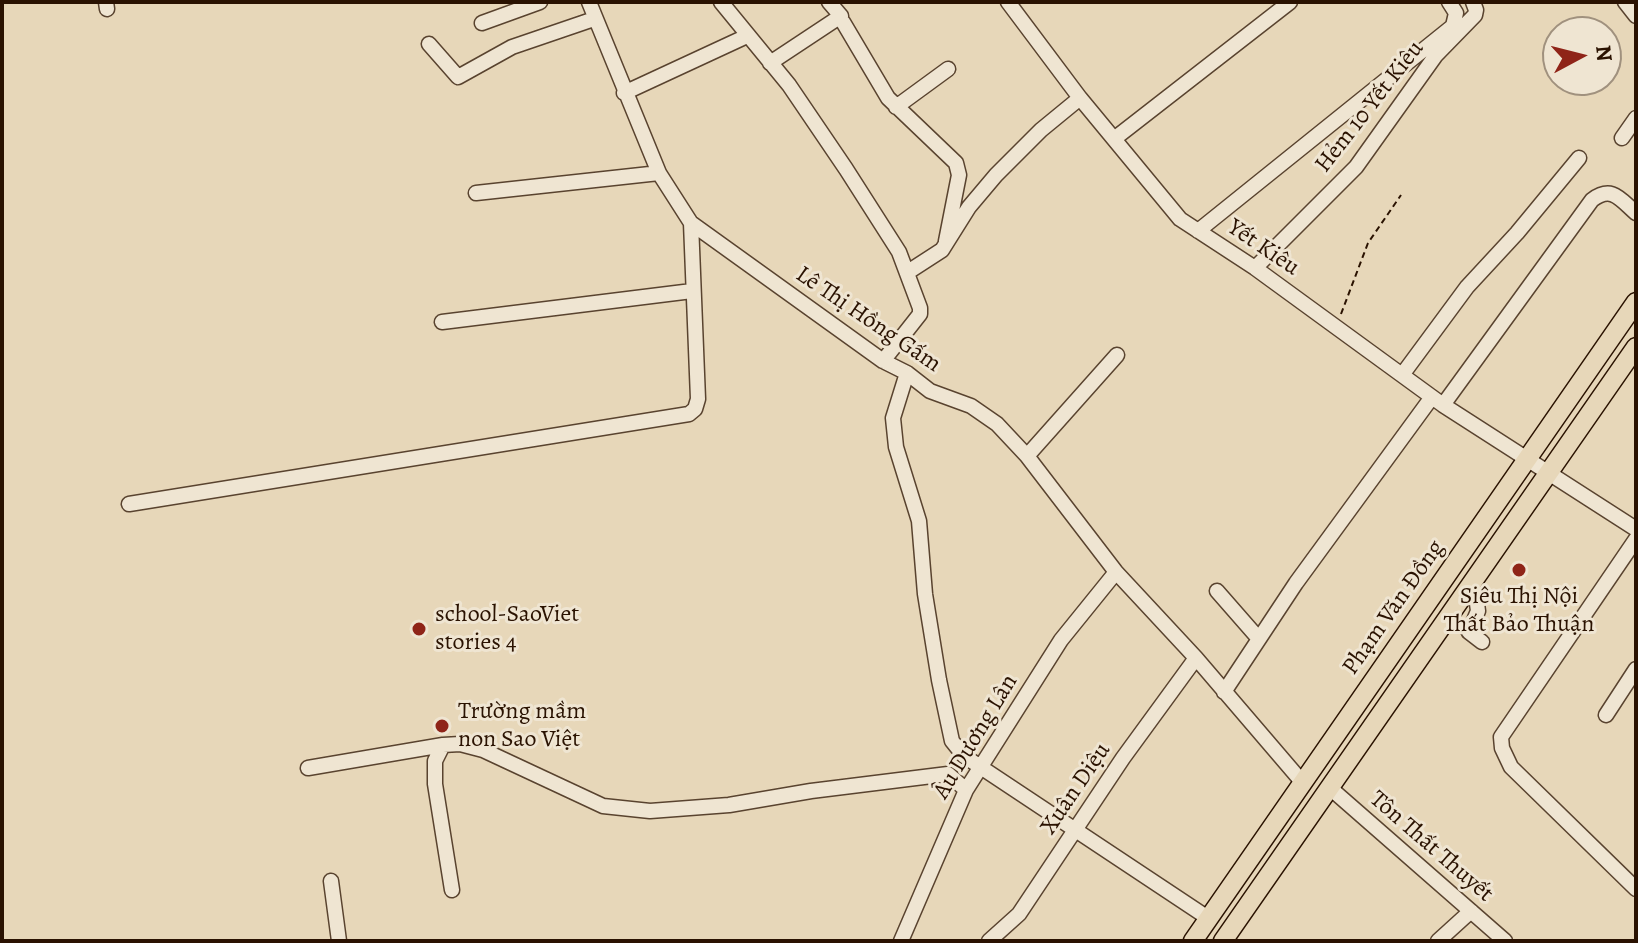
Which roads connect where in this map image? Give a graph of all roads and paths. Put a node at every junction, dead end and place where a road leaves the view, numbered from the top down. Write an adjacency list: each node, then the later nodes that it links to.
1 (540, 2): 13 (street)
2 (589, 2): 11 (street, Lê Thị Hồng Gấm)
3 (721, 2): 15 (street)
4 (829, 2): 17 (street)
5 (1008, 2): 20 (street, Yết Kiêu)
6 (1290, 2): 24 (street)
7 (1449, 2): 14 (street)
8 (1625, 2): 10 (street)
9 (1474, 4): 14 (street); 33 (street, Hẻm 10 Yết Kiêu)
10 (1636, 16)
11 (594, 19): 16 (street); 19 (street, Lê Thị Hồng Gấm)
12 (843, 22): 21 (street)
13 (482, 23)
14 (1453, 26): 31 (street)
15 (747, 36): 17 (street); 19 (street)
16 (429, 44)
17 (770, 63): 34 (street)
18 (948, 69): 21 (street)
19 (624, 93): 26 (street, Lê Thị Hồng Gấm)
20 (1080, 98): 24 (street, Yết Kiêu); 32 (street)
21 (896, 107): 32 (street)
22 (1636, 118): 23 (street)
23 (1622, 138)
24 (1114, 139): 31 (street, Yết Kiêu)
25 (1579, 158): 43 (street)
26 (659, 173): 27 (street); 30 (street, Lê Thị Hồng Gấm)
27 (476, 193)
28 (1401, 195): 38 (path)
29 (1636, 213): 44 (street)
30 (691, 223): 35 (street); 41 (street, Lê Thị Hồng Gấm)
31 (1198, 231): 33 (street, Yết Kiêu)
32 (946, 241): 34 (street)
33 (1255, 268): 38 (street, Yết Kiêu)
34 (908, 272): 41 (street)
35 (692, 291): 37 (street); 48 (street)
36 (1636, 302): 46 (main road, Phạm Văn Đồng)
37 (442, 322)
38 (1337, 327): 43 (street, Yết Kiêu)
39 (1636, 347): 47 (main road, Phạm Văn Đồng)
40 (1117, 355): 45 (street)
41 (883, 361): 42 (street, Lê Thị Hồng Gấm)
42 (907, 373): 45 (street, Lê Thị Hồng Gấm); 62 (street)
43 (1402, 375): 44 (street, Yết Kiêu)
44 (1437, 401): 46 (street, Yết Kiêu); 55 (street)
45 (1027, 456): 52 (street, Lê Thị Hồng Gấm)
46 (1527, 458): 47 (street, Yết Kiêu); 64 (main road, Phạm Văn Đồng)
47 (1547, 474): 49 (street, Yết Kiêu); 54 (main road, Phạm Văn Đồng)
48 (129, 504)
49 (1636, 529)
50 (1636, 539): 51 (street)
51 (1630, 562): 69 (street)
52 (1116, 572): 57 (street, Lê Thị Hồng Gấm); 62 (street, Âu Dương Lân)
53 (1217, 591): 55 (street)
54 (1465, 592): 56 (street); 65 (main road, Phạm Văn Đồng)
55 (1259, 639): 59 (street)
56 (1482, 642)
57 (1196, 658): 59 (street, Lê Thị Hồng Gấm); 67 (street, Xuân Diệu)
58 (1636, 669): 60 (street)
59 (1224, 692): 64 (street, Lê Thị Hồng Gấm)
60 (1606, 715)
61 (443, 745): 63 (street); 66 (street); 70 (street)
62 (980, 766): 66 (street, Âu Dương Lân); 67 (street)
63 (308, 768)
64 (1303, 783): 72 (main road, Phạm Văn Đồng)
65 (1329, 787): 71 (street, Tôn Thất Thuyết); 77 (main road, Phạm Văn Đồng)
66 (966, 790): 74 (street, Âu Dương Lân)
67 (1075, 829): 72 (street); 75 (street, Xuân Diệu)
68 (331, 881): 73 (street)
69 (1636, 889)
70 (452, 890)
71 (1471, 911): 78 (street); 79 (street, Tôn Thất Thuyết)
72 (1208, 918): 76 (main road, Phạm Văn Đồng)
73 (339, 941)
74 (901, 941)
75 (989, 941)
76 (1193, 941)
77 (1223, 941)
78 (1438, 941)
79 (1505, 941)

